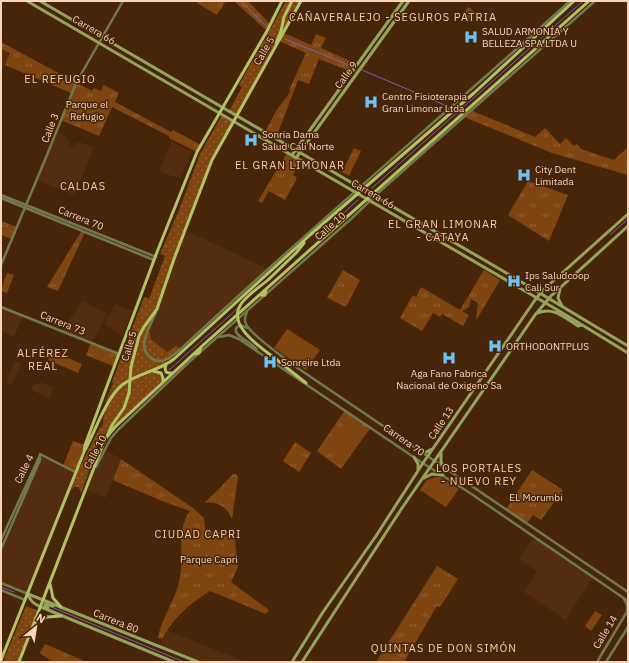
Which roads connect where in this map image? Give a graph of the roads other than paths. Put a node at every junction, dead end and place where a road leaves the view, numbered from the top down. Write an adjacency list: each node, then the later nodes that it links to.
1 (27, 1): 16 (main road, Carrera 66)
2 (40, 1): 13 (main road, Carrera 66)
3 (123, 1): 13 (street, Calle 3)
4 (283, 1): 22 (main road, Calle 5)
5 (292, 1): 20 (main road)
6 (301, 1): 20 (main road, Calle 5)
7 (403, 1): 14 (main road, Calle 9)
8 (409, 1): 18 (main road, Calle 9)
9 (570, 1): 15 (street, Calle 10)
10 (574, 1): 15 (main road, Calle 10)
11 (589, 1): 17 (main road, Calle 10)
12 (595, 1): 17 (street, Calle 10)
13 (102, 37): 16 (street, Calle 3); 22 (main road, Carrera 66)
14 (376, 37): 18 (main road); 21 (main road, Calle 9)
15 (527, 42): 30 (main road, Calle 10)
16 (98, 43): 23 (main road, Carrera 66); 36 (street, Calle 3)
17 (540, 47): 33 (main road, Calle 10)
18 (376, 48): 19 (main road, Calle 9)
19 (371, 53): 21 (main road); 27 (main road, Calle 9)
20 (272, 54): 24 (main road, Calle 5)
21 (362, 57): 26 (main road, Calle 9)
22 (223, 107): 23 (main road, Calle 5); 24 (main road, Carrera 66)
23 (219, 113): 25 (main road, Carrera 66); 44 (main road, Calle 5)
24 (237, 116): 25 (main road, Calle 5); 26 (main road, Carrera 66)
25 (233, 121): 28 (main road, Carrera 66); 58 (main road, Calle 5)
26 (296, 150): 27 (main road, Carrera 66); 28 (main road, Calle 9)
27 (300, 153): 29 (main road, Calle 9); 30 (main road, Carrera 66)
28 (292, 155): 29 (main road, Carrera 66)
29 (296, 158): 31 (main road, Carrera 66)
30 (361, 188): 31 (main road, Calle 10); 33 (main road, Carrera 66)
31 (356, 193): 35 (main road, Carrera 66); 39 (main road, Calle 10); 46 (street, Calle 10)
32 (1, 195): 36 (street, Carrera 70)
33 (373, 195): 35 (main road, Calle 10); 49 (main road, Carrera 66)
34 (1, 198): 36 (street, Carrera 70)
35 (368, 200): 40 (main road, Calle 10); 41 (street, Calle 10); 52 (main road, Carrera 66)
36 (26, 206): 44 (street, Carrera 70); 45 (street, Calle 3)
37 (628, 214): 49 (main road, Calle 13)
38 (628, 226): 47 (main road, Calle 13)
39 (310, 235): 46 (main road, Calle 10); 77 (main road, bridge)
40 (313, 248): 41 (main road); 42 (main road, Calle 10)
41 (312, 252): 43 (street, Calle 10)
42 (303, 256): 43 (main road); 48 (main road, Calle 10)
43 (308, 256): 51 (street, Calle 10)
44 (155, 259): 71 (main road, Calle 5)
45 (1, 265)
46 (254, 283): 62 (main road, Calle 10)
47 (561, 287): 53 (main road, Calle 13); 57 (main road)
48 (266, 289): 50 (main road, Calle 10); 51 (main road)
49 (540, 293): 52 (main road, Calle 13); 53 (main road, Carrera 66)
50 (260, 294): 51 (main road); 66 (main road, Calle 10)
51 (265, 295): 56 (street, Calle 10)
52 (537, 298): 54 (main road, Carrera 66); 82 (main road, Calle 13)
53 (549, 298): 54 (main road, Calle 13); 57 (main road, Carrera 66)
54 (545, 303): 59 (main road, Calle 13); 60 (main road, Carrera 66)
55 (1, 307): 71 (street, Carrera 73)
56 (250, 308): 61 (street); 64 (street, Calle 10)
57 (563, 308): 63 (main road, Carrera 66)
58 (157, 309): 73 (street); 80 (main road, Calle 5, bridge)
59 (535, 315): 60 (main road); 84 (main road, Calle 13)
60 (582, 325): 67 (main road, Carrera 66)
61 (251, 330): 68 (street); 79 (street, Carrera 70)
62 (200, 333): 73 (street, Calle 10); 73 (main road, Calle 10)
63 (622, 343): 65 (main road, Carrera 66); 67 (main road)
64 (208, 346): 68 (street, Carrera 70); 69 (street, Calle 10)
65 (628, 346)
66 (201, 347): 69 (main road); 72 (main road, Calle 10)
67 (619, 347): 70 (main road, Carrera 66)
68 (258, 352): 77 (street, Carrera 70)
69 (199, 353): 72 (main road); 96 (street, Calle 10)
70 (628, 353)
71 (119, 354): 85 (main road, Calle 5)
72 (194, 354): 76 (main road, Calle 10)
73 (173, 357): 74 (main road, Calle 10)
74 (167, 364): 75 (main road, Calle 10); 76 (main road)
75 (150, 372): 78 (main road); 85 (main road, Calle 10)
76 (173, 373): 78 (main road, Calle 10)
77 (306, 384): 81 (street, Carrera 70)
78 (159, 387): 80 (main road, Calle 10)
79 (391, 432): 81 (street); 83 (street, Carrera 70)
80 (106, 438): 96 (main road, Calle 5)
81 (388, 438): 87 (street, Carrera 70)
82 (434, 446): 83 (main road); 88 (main road, Calle 13)
83 (418, 450): 88 (street, Carrera 70)
84 (441, 451): 89 (main road, Calle 13); 92 (main road)
85 (84, 452): 93 (main road, Calle 5)
86 (40, 454): 93 (street); 100 (street, Calle 4); 101 (street, Calle 4)
87 (414, 457): 90 (street, Carrera 70); 94 (main road)
88 (427, 457): 89 (street, Carrera 70); 90 (main road, Calle 13)
89 (434, 462): 91 (main road, Calle 13); 92 (street, Carrera 70)
90 (423, 463): 91 (street, Carrera 70); 94 (main road, Calle 13)
91 (430, 468): 95 (street, Carrera 70); 97 (main road, Calle 13)
92 (444, 468): 98 (street, Carrera 70)
93 (75, 472): 108 (main road, Calle 5)
94 (417, 472): 123 (main road, Calle 13)
95 (443, 475): 97 (main road); 99 (street, Carrera 70)
96 (91, 477): 104 (main road, Calle 5)
97 (423, 479): 124 (main road, Calle 13)
98 (474, 488): 99 (street); 102 (street, Carrera 70)
99 (470, 493): 103 (street, Carrera 70)
100 (1, 540)
101 (1, 549)
102 (580, 560): 103 (street); 107 (street, Carrera 70)
103 (576, 566): 109 (street, Carrera 70)
104 (50, 582): 111 (main road, Calle 5); 114 (main road)
105 (1, 583): 108 (street, Carrera 80)
106 (1, 590): 110 (street)
107 (628, 591)
108 (28, 594): 110 (main road, Calle 5); 111 (main road, Carrera 80); 113 (main road, Carrera 80)
109 (620, 596): 112 (street, Carrera 70); 115 (street)
110 (25, 600): 119 (main road, Calle 5)
111 (43, 600): 113 (main road, Calle 5); 114 (main road, Carrera 80)
112 (628, 601)
113 (40, 607): 116 (main road, Carrera 80); 117 (main road, Calle 5)
114 (61, 607): 116 (main road); 122 (main road, Carrera 80)
115 (627, 611): 125 (street, Calle 14)
116 (61, 616): 117 (main road); 121 (main road, Carrera 80)
117 (33, 626): 120 (main road, Calle 5)
118 (628, 627): 126 (street, Calle 14)
119 (1, 660)
120 (19, 662)
121 (174, 662)
122 (198, 662)
123 (292, 662)
124 (302, 662)
125 (597, 662)
126 (606, 662)

